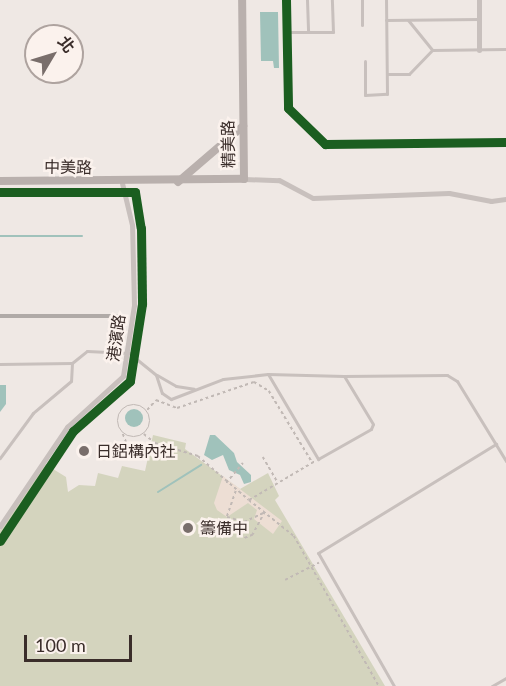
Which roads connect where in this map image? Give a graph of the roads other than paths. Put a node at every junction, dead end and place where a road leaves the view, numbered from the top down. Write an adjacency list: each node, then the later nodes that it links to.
1 (242, 0): 19 (main road, 精美路)
2 (286, 0): 12 (street)
3 (307, 0): 13 (lane)
4 (332, 0): 13 (lane)
5 (362, 0): 11 (lane)
6 (386, 0): 9 (lane)
7 (479, 0): 8 (street)
8 (479, 19): 10 (lane); 16 (street)
9 (386, 20): 10 (lane); 18 (lane)
10 (408, 20): 15 (lane)
11 (362, 25)
12 (287, 32): 13 (lane); 20 (street)
13 (308, 32)
14 (506, 49): 16 (lane)
15 (432, 50): 16 (lane); 18 (lane)
16 (479, 50)
17 (365, 61): 18 (lane)
18 (387, 74)
19 (243, 126): 21 (main road, 精美路); 23 (main road)
20 (506, 142)
21 (244, 179): 23 (main road, 精美路); 26 (street)
22 (0, 181): 24 (main road, 中美路)
23 (178, 182): 25 (main road, 精美路)
24 (122, 183): 25 (main road, 中美路); 27 (street, 港濱路)
25 (135, 183)
26 (506, 199)
27 (129, 354): 28 (lane); 31 (lane); 37 (street, 港濱路)
28 (72, 363): 29 (lane); 35 (lane)
29 (0, 364)
30 (268, 374): 32 (lane); 32 (lane); 33 (lane)
31 (156, 375): 33 (lane); 33 (lane)
32 (344, 376): 34 (lane)
33 (194, 389)
34 (496, 444): 36 (lane); 39 (lane)
35 (0, 458)
36 (506, 461)
37 (0, 526)
38 (506, 678): 40 (lane)
39 (394, 686)
40 (492, 686)

